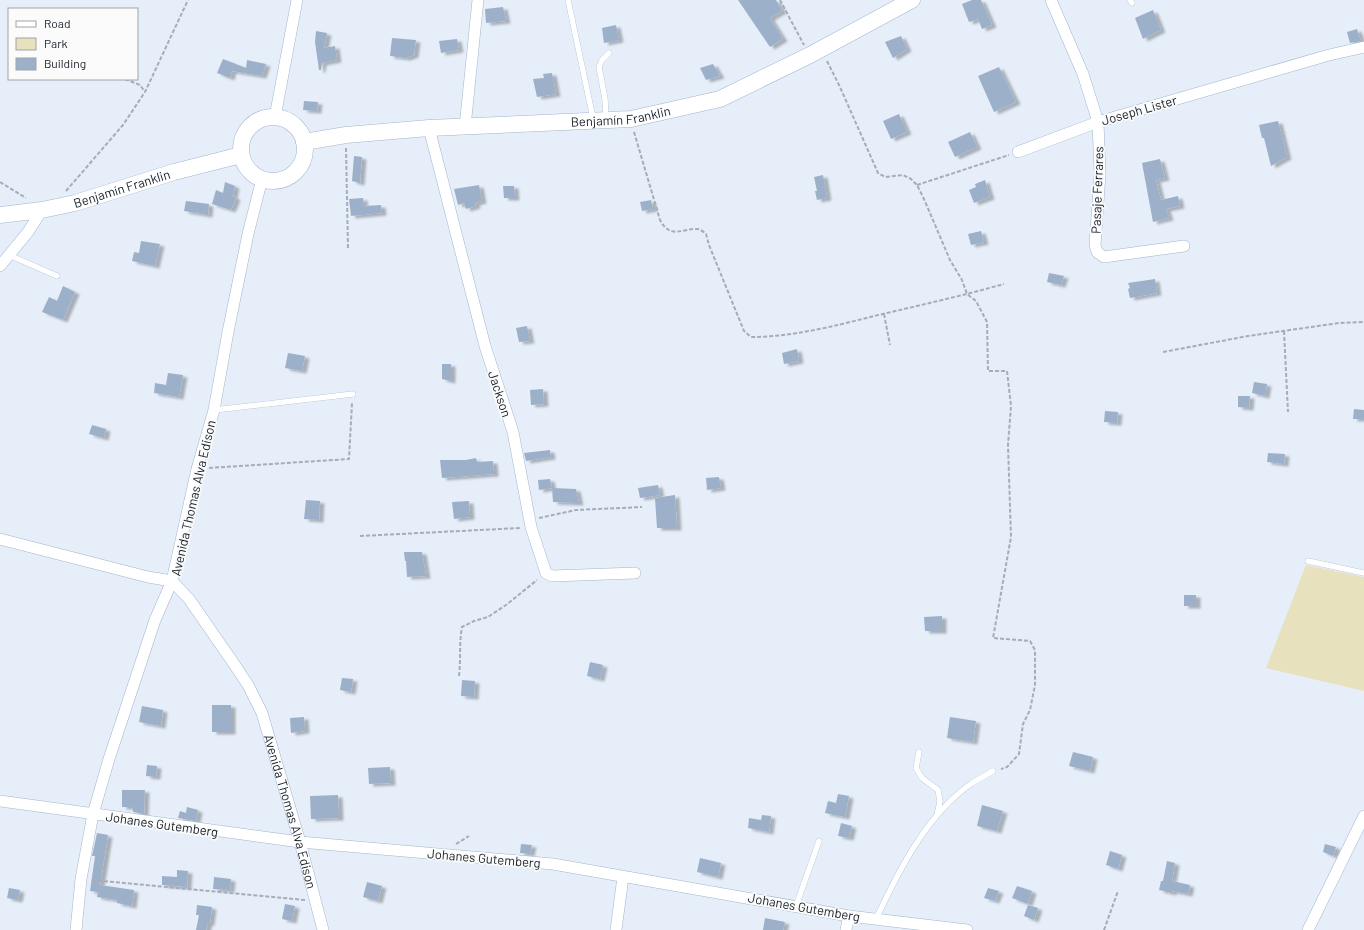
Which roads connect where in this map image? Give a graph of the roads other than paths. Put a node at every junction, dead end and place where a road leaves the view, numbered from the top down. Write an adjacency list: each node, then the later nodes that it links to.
1 (297, 0): 8 (street)
2 (478, 0): 11 (street)
3 (568, 0): 9 (lane)
4 (912, 0): 9 (street, Benjamín Franklin)
5 (1051, 0): 10 (street, Pasaje Ferrares)
6 (1364, 47): 10 (street, Joseph Lister)
7 (610, 53): 9 (lane)
8 (275, 117): 13 (street); 15 (street)
9 (600, 120): 11 (street, Benjamín Franklin)
10 (1098, 122): 14 (street, Joseph Lister); 19 (street, Pasaje Ferrares)
11 (465, 127): 12 (street, Benjamín Franklin)
12 (429, 128): 13 (street, Benjamín Franklin); 27 (street, Jackson)
13 (304, 142): 16 (street)
14 (1018, 152)
15 (241, 155): 16 (street); 17 (street, Benjamín Franklin)
16 (262, 179): 24 (street, Avenida Thomas Alva Edison)
17 (42, 210): 18 (street, Benjamín Franklin); 20 (street)
18 (0, 215)
19 (1184, 246)
20 (9, 255): 21 (street); 22 (lane)
21 (0, 266)
22 (57, 276)
23 (353, 394): 24 (lane)
24 (214, 410): 29 (street, Avenida Thomas Alva Edison)
25 (0, 539): 29 (street)
26 (1308, 561): 28 (lane)
27 (635, 573)
28 (1364, 573)
29 (172, 581): 33 (street); 37 (street, Avenida Thomas Alva Edison)
30 (919, 752): 35 (lane)
31 (993, 771): 35 (lane)
32 (0, 802): 33 (street, Johanes Gutemberg)
33 (93, 814): 37 (street, Johanes Gutemberg); 42 (street)
34 (1364, 816): 47 (street)
35 (937, 818): 41 (lane)
36 (819, 841): 39 (lane)
37 (300, 842): 38 (street, Johanes Gutemberg); 43 (street, Avenida Thomas Alva Edison)
38 (623, 877): 39 (street, Johanes Gutemberg); 44 (street)
39 (796, 906): 40 (street, Johanes Gutemberg)
40 (849, 916): 41 (street, Johanes Gutemberg); 45 (street)
41 (876, 919): 46 (street, Johanes Gutemberg)
42 (76, 930)
43 (323, 930)
44 (616, 930)
45 (846, 930)
46 (967, 930)
47 (1308, 930)

